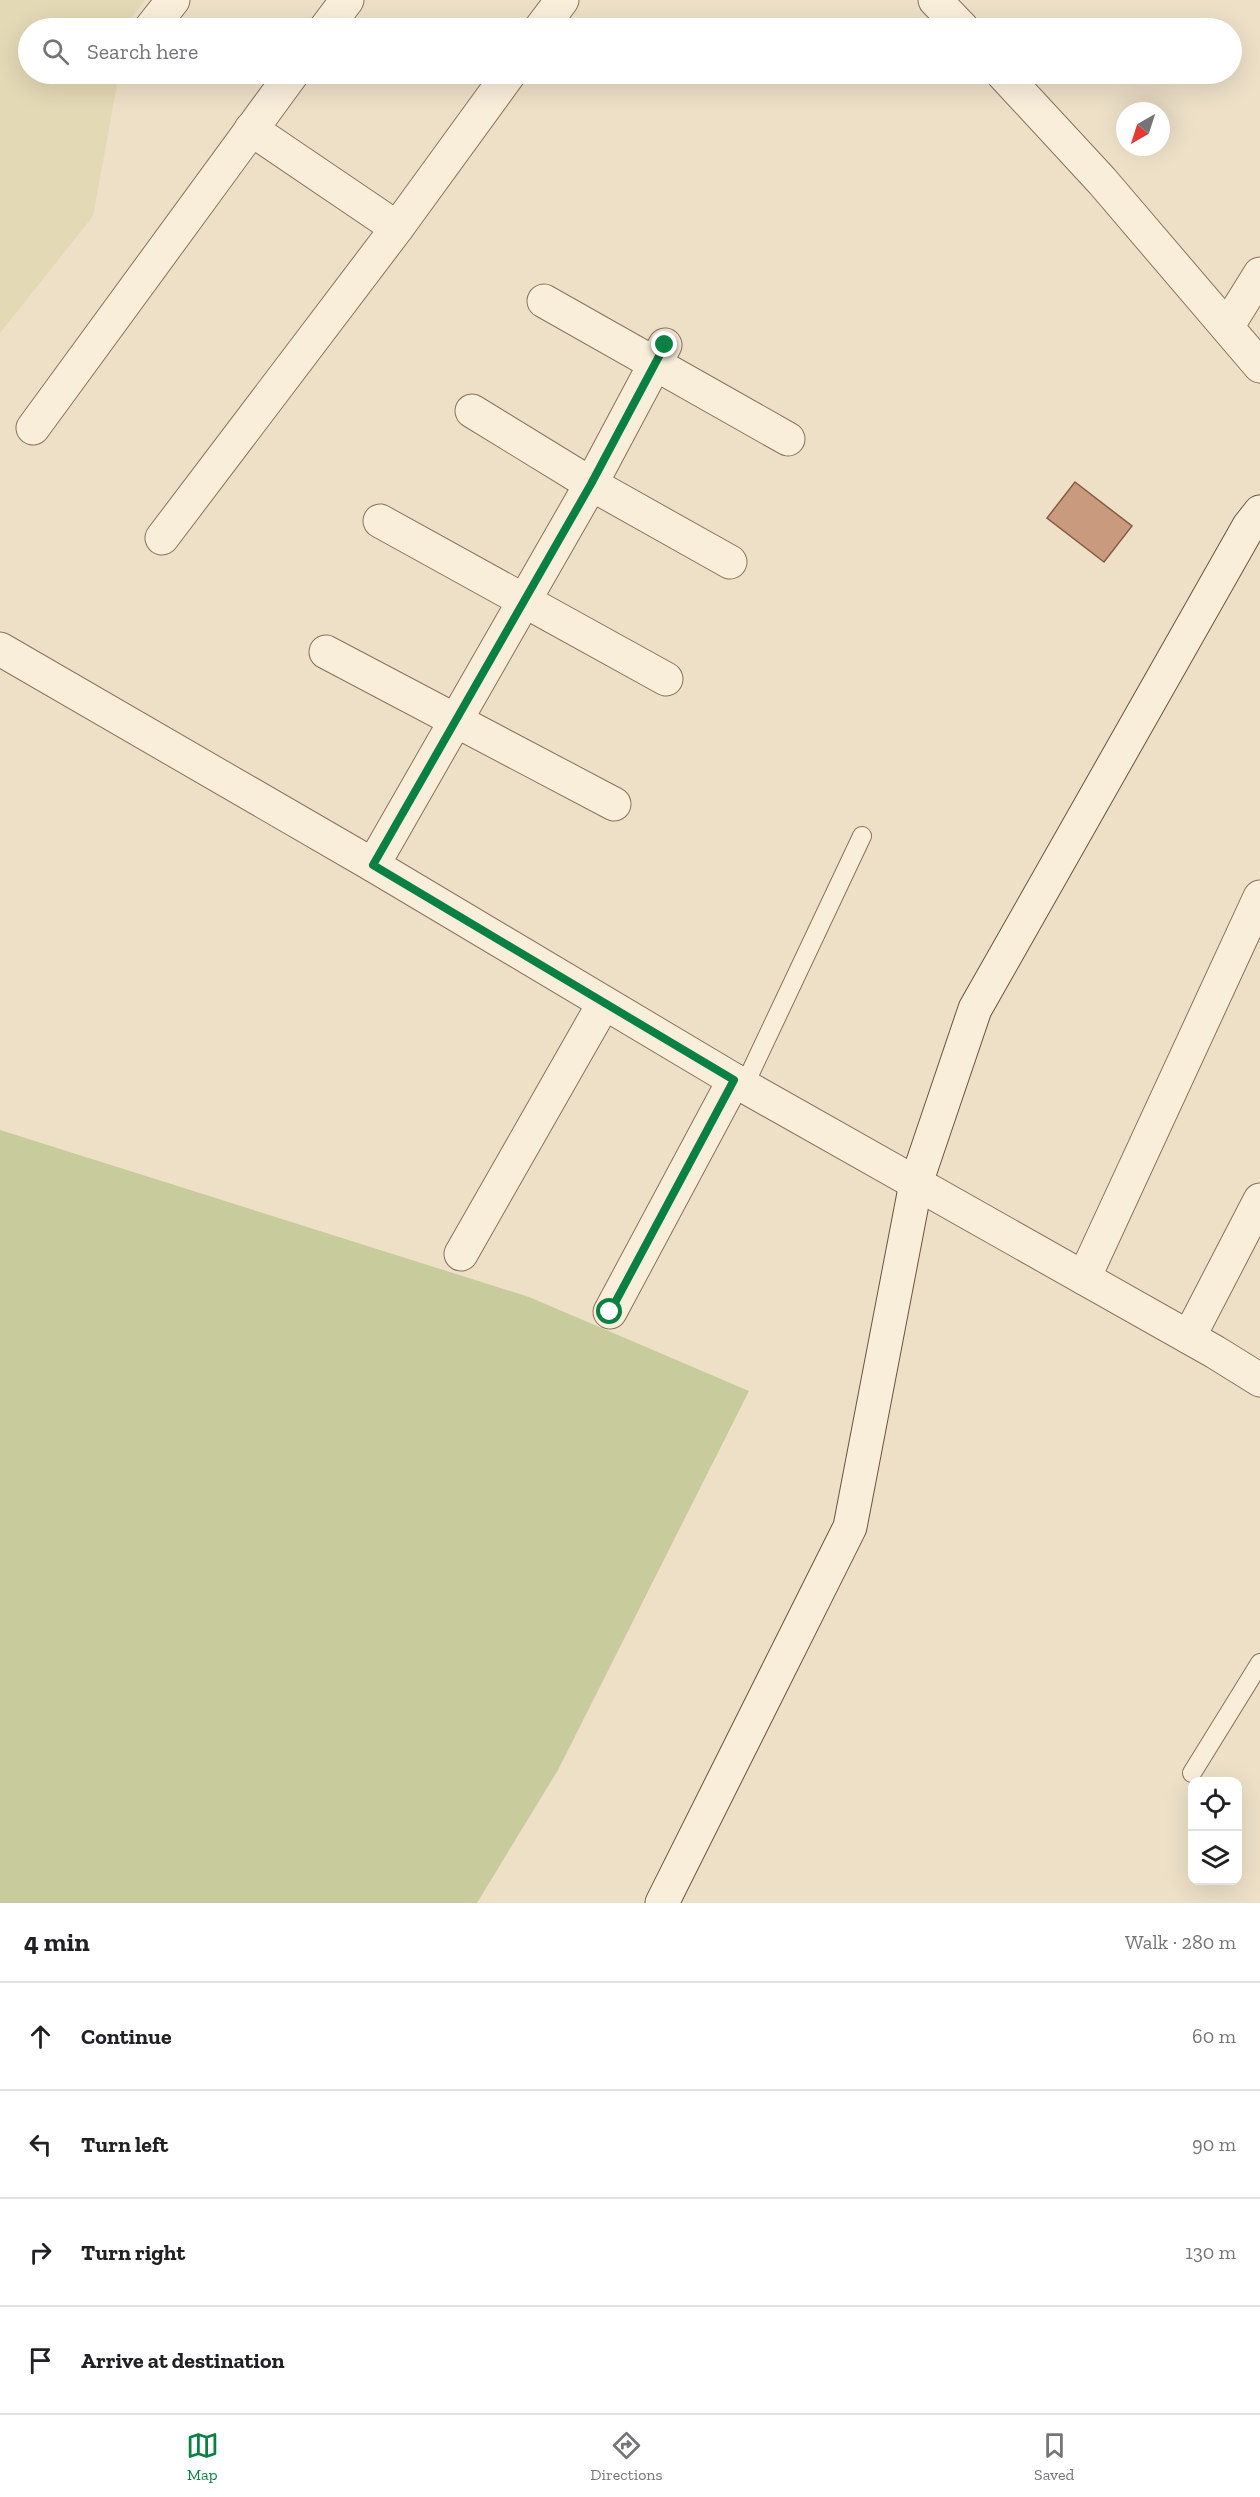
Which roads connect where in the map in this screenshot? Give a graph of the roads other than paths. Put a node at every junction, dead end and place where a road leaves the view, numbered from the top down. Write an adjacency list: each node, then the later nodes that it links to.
1 (173, 0): 5 (street)
2 (347, 0): 6 (street)
3 (561, 0): 7 (street)
4 (935, 0): 8 (street)
5 (159, 18)
6 (334, 18)
7 (548, 18)
8 (952, 18)
9 (285, 84): 12 (street)
10 (502, 84): 13 (street)
11 (1012, 84): 16 (street)
12 (251, 129): 13 (street); 20 (street)
13 (397, 228): 25 (street)
14 (1260, 274): 16 (street)
15 (544, 301): 17 (street)
16 (1227, 327): 18 (street)
17 (660, 354): 21 (street); 22 (street)
18 (1260, 366)
19 (472, 411): 22 (street)
20 (33, 428)
21 (788, 438)
22 (591, 484): 26 (street); 27 (street)
23 (1260, 512): 38 (street)
24 (380, 521): 27 (street)
25 (162, 537)
26 (730, 562)
27 (523, 602): 30 (street); 31 (street)
28 (0, 649): 34 (street)
29 (326, 652): 31 (street)
30 (666, 680)
31 (455, 719): 32 (street); 34 (street)
32 (614, 804)
33 (862, 836): 37 (lane)
34 (373, 865): 36 (street)
35 (1260, 897): 41 (street)
36 (604, 1003): 37 (street); 40 (street)
37 (739, 1083): 38 (street); 42 (street)
38 (916, 1183): 41 (street); 47 (street)
39 (1260, 1200): 43 (street)
40 (461, 1254)
41 (1084, 1278): 43 (street)
42 (610, 1312)
43 (1189, 1337): 44 (street)
44 (1260, 1380)
45 (1260, 1663): 46 (lane)
46 (1191, 1773)
47 (662, 1903)

